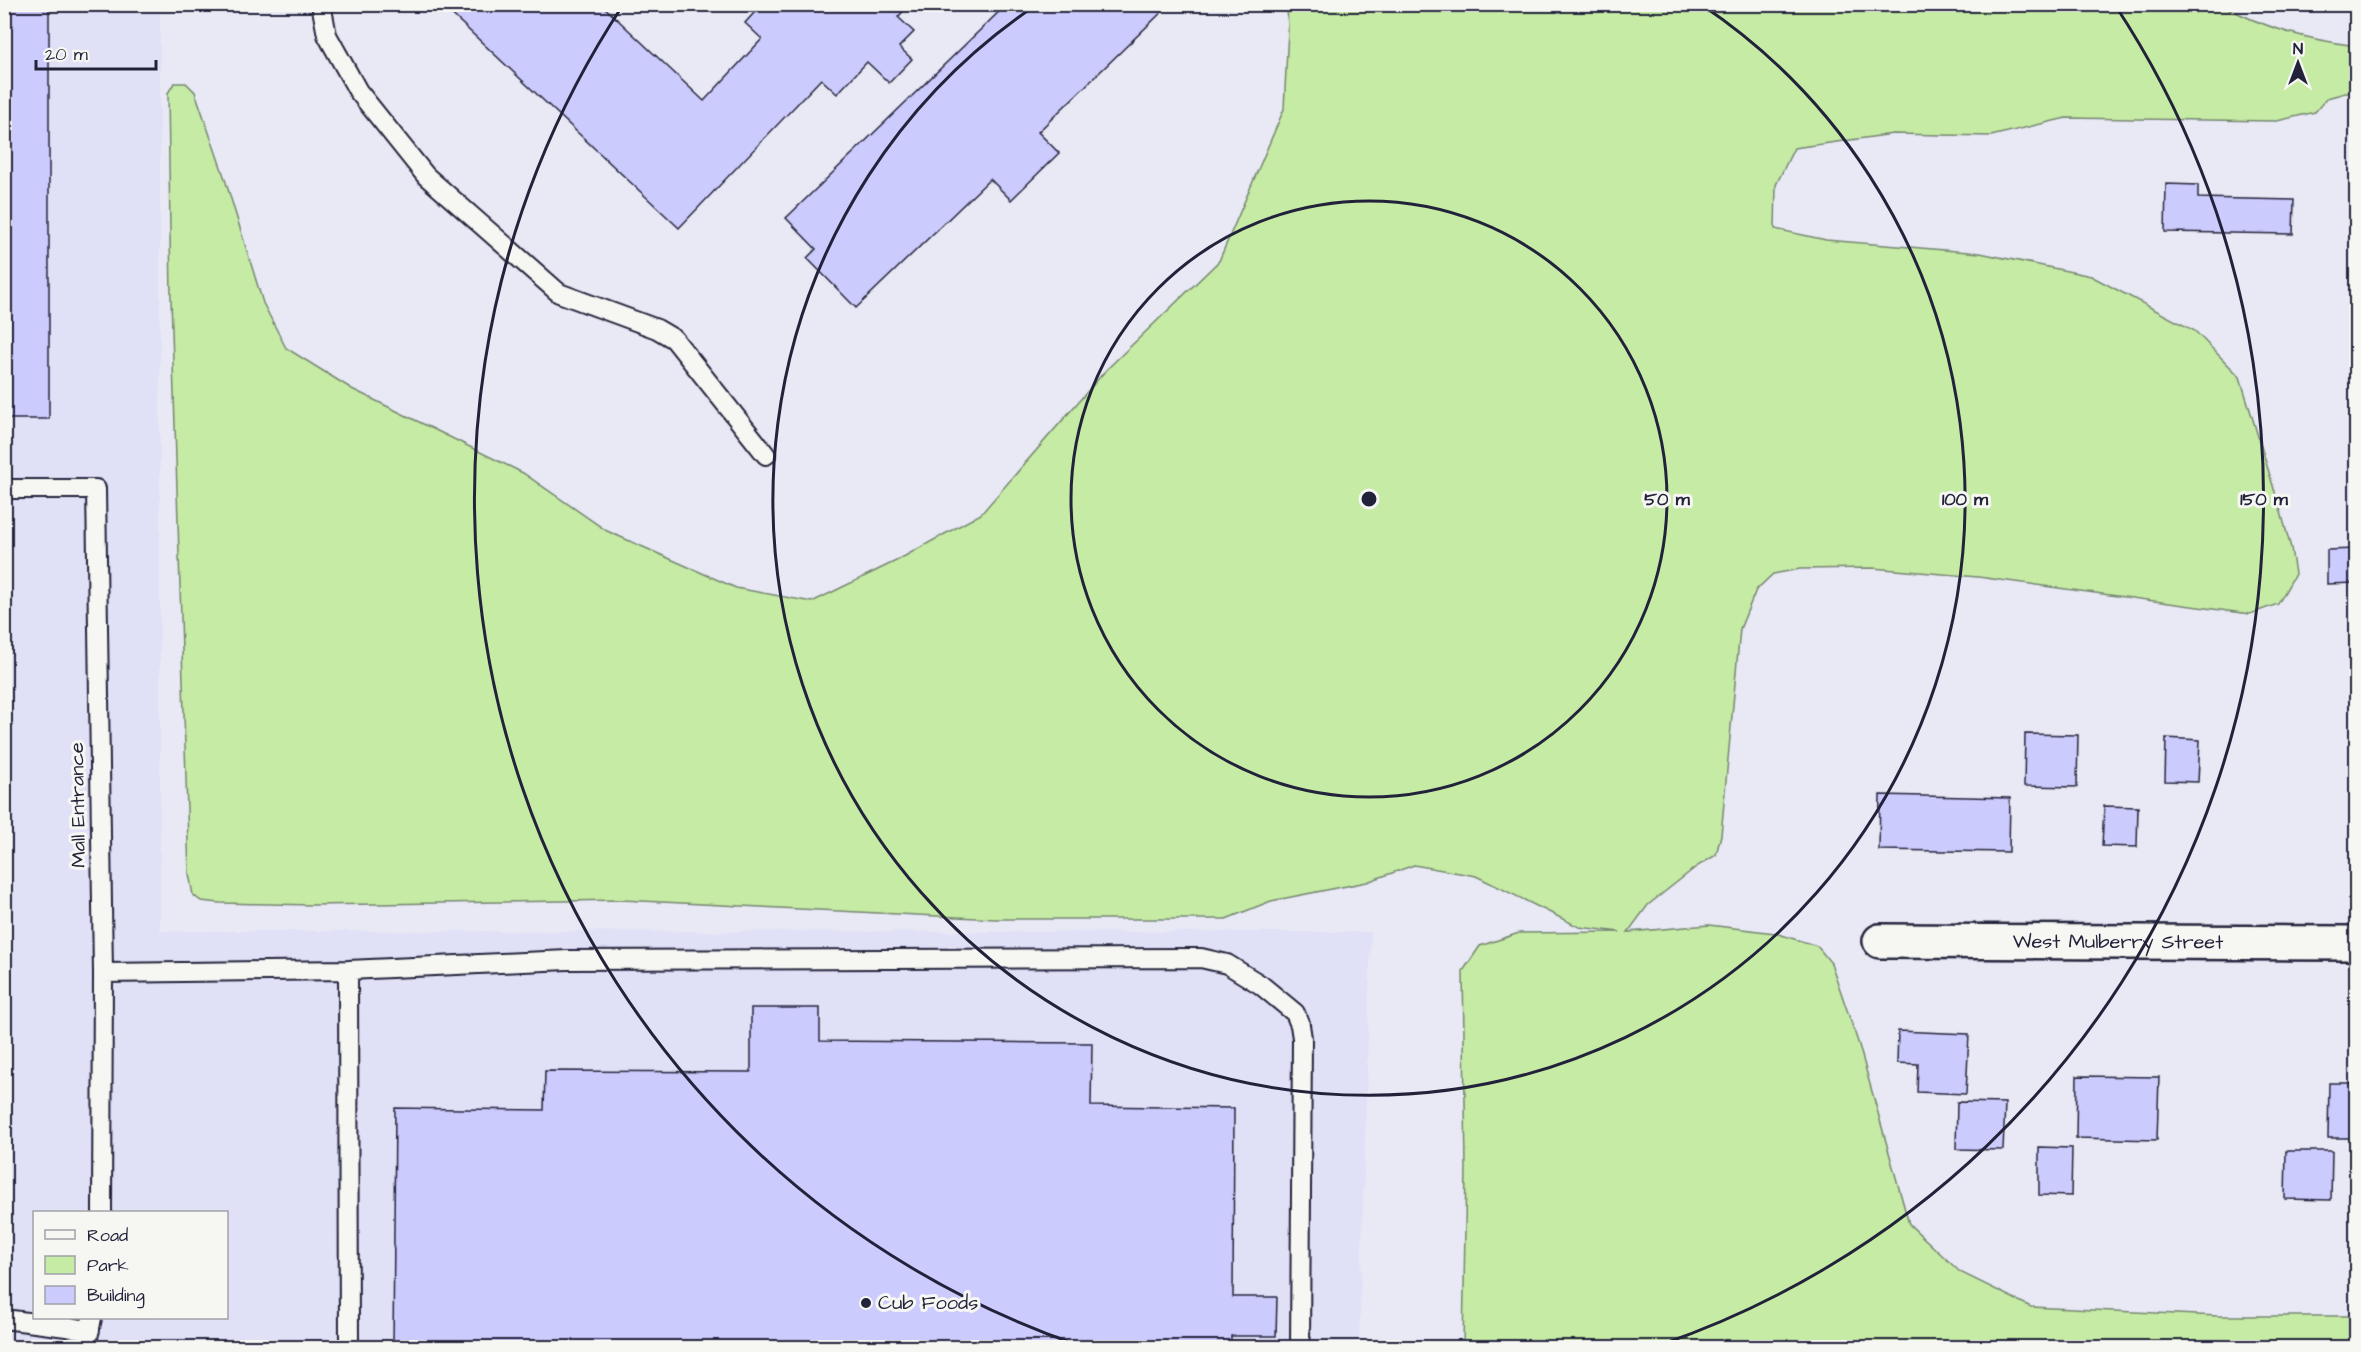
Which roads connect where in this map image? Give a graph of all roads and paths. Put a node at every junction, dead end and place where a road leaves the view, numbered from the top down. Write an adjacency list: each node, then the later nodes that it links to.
1 (321, 4): 2 (lane)
2 (766, 454)
3 (4, 489): 7 (lane, Mall Entrance)
4 (1880, 940): 5 (street, West Mulberry Street)
5 (2356, 943)
6 (348, 970): 7 (lane); 11 (lane); 12 (lane)
7 (103, 973): 8 (lane, Mall Entrance)
8 (102, 1211)
9 (4, 1319): 10 (lane)
10 (90, 1332)
11 (349, 1347)
12 (1300, 1347)

